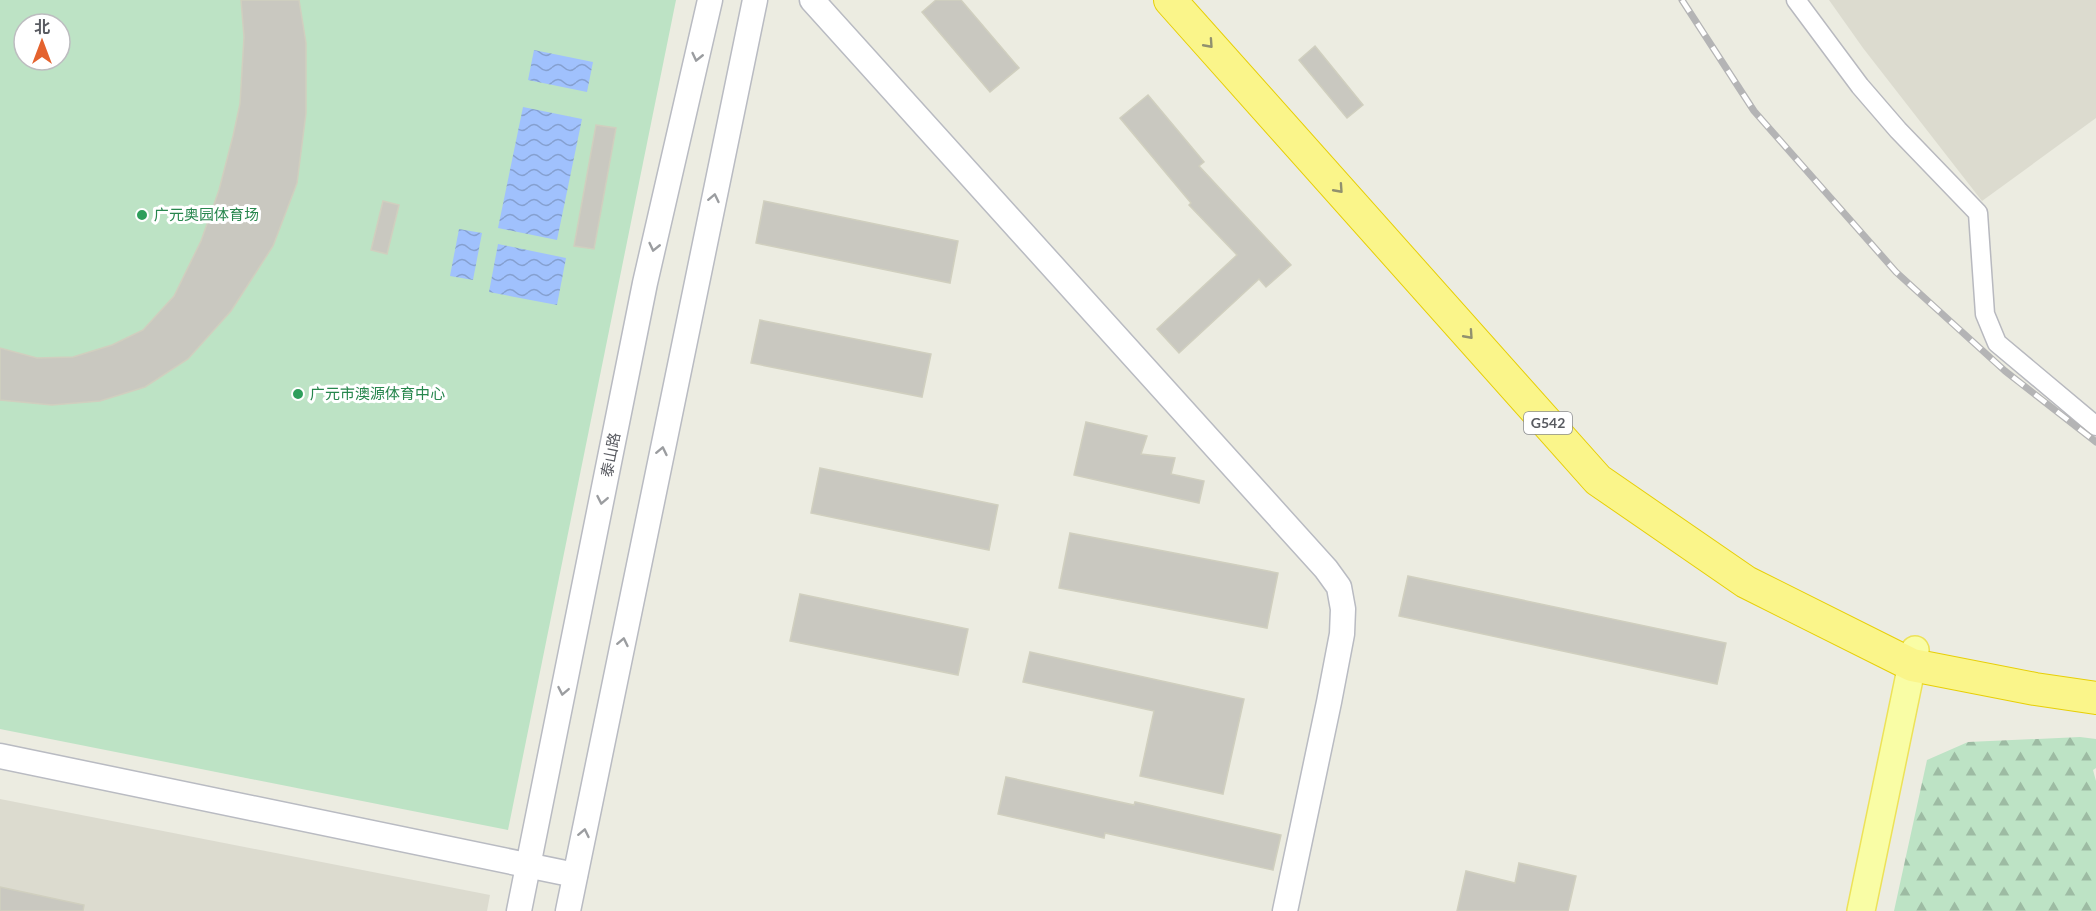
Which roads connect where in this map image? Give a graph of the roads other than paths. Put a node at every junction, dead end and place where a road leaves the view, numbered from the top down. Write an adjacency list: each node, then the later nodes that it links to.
1 (710, 0): 11 (street, 泰山路, one-way to 11)
2 (755, 0): 12 (street, one-way to 2)
3 (812, 0): 15 (street)
4 (1170, 0): 8 (highway, G542, one-way to 8)
5 (1199, 0): 8 (highway, G542)
6 (1796, 0): 7 (street)
7 (2096, 426)
8 (1920, 659): 9 (highway, G542); 16 (main road); 17 (main road)
9 (2096, 698)
10 (0, 756): 11 (street)
11 (528, 865): 12 (street); 13 (street, 泰山路)
12 (576, 875): 14 (street)
13 (519, 911)
14 (568, 911)
15 (1285, 911)
16 (1861, 911)
17 (1875, 911)

